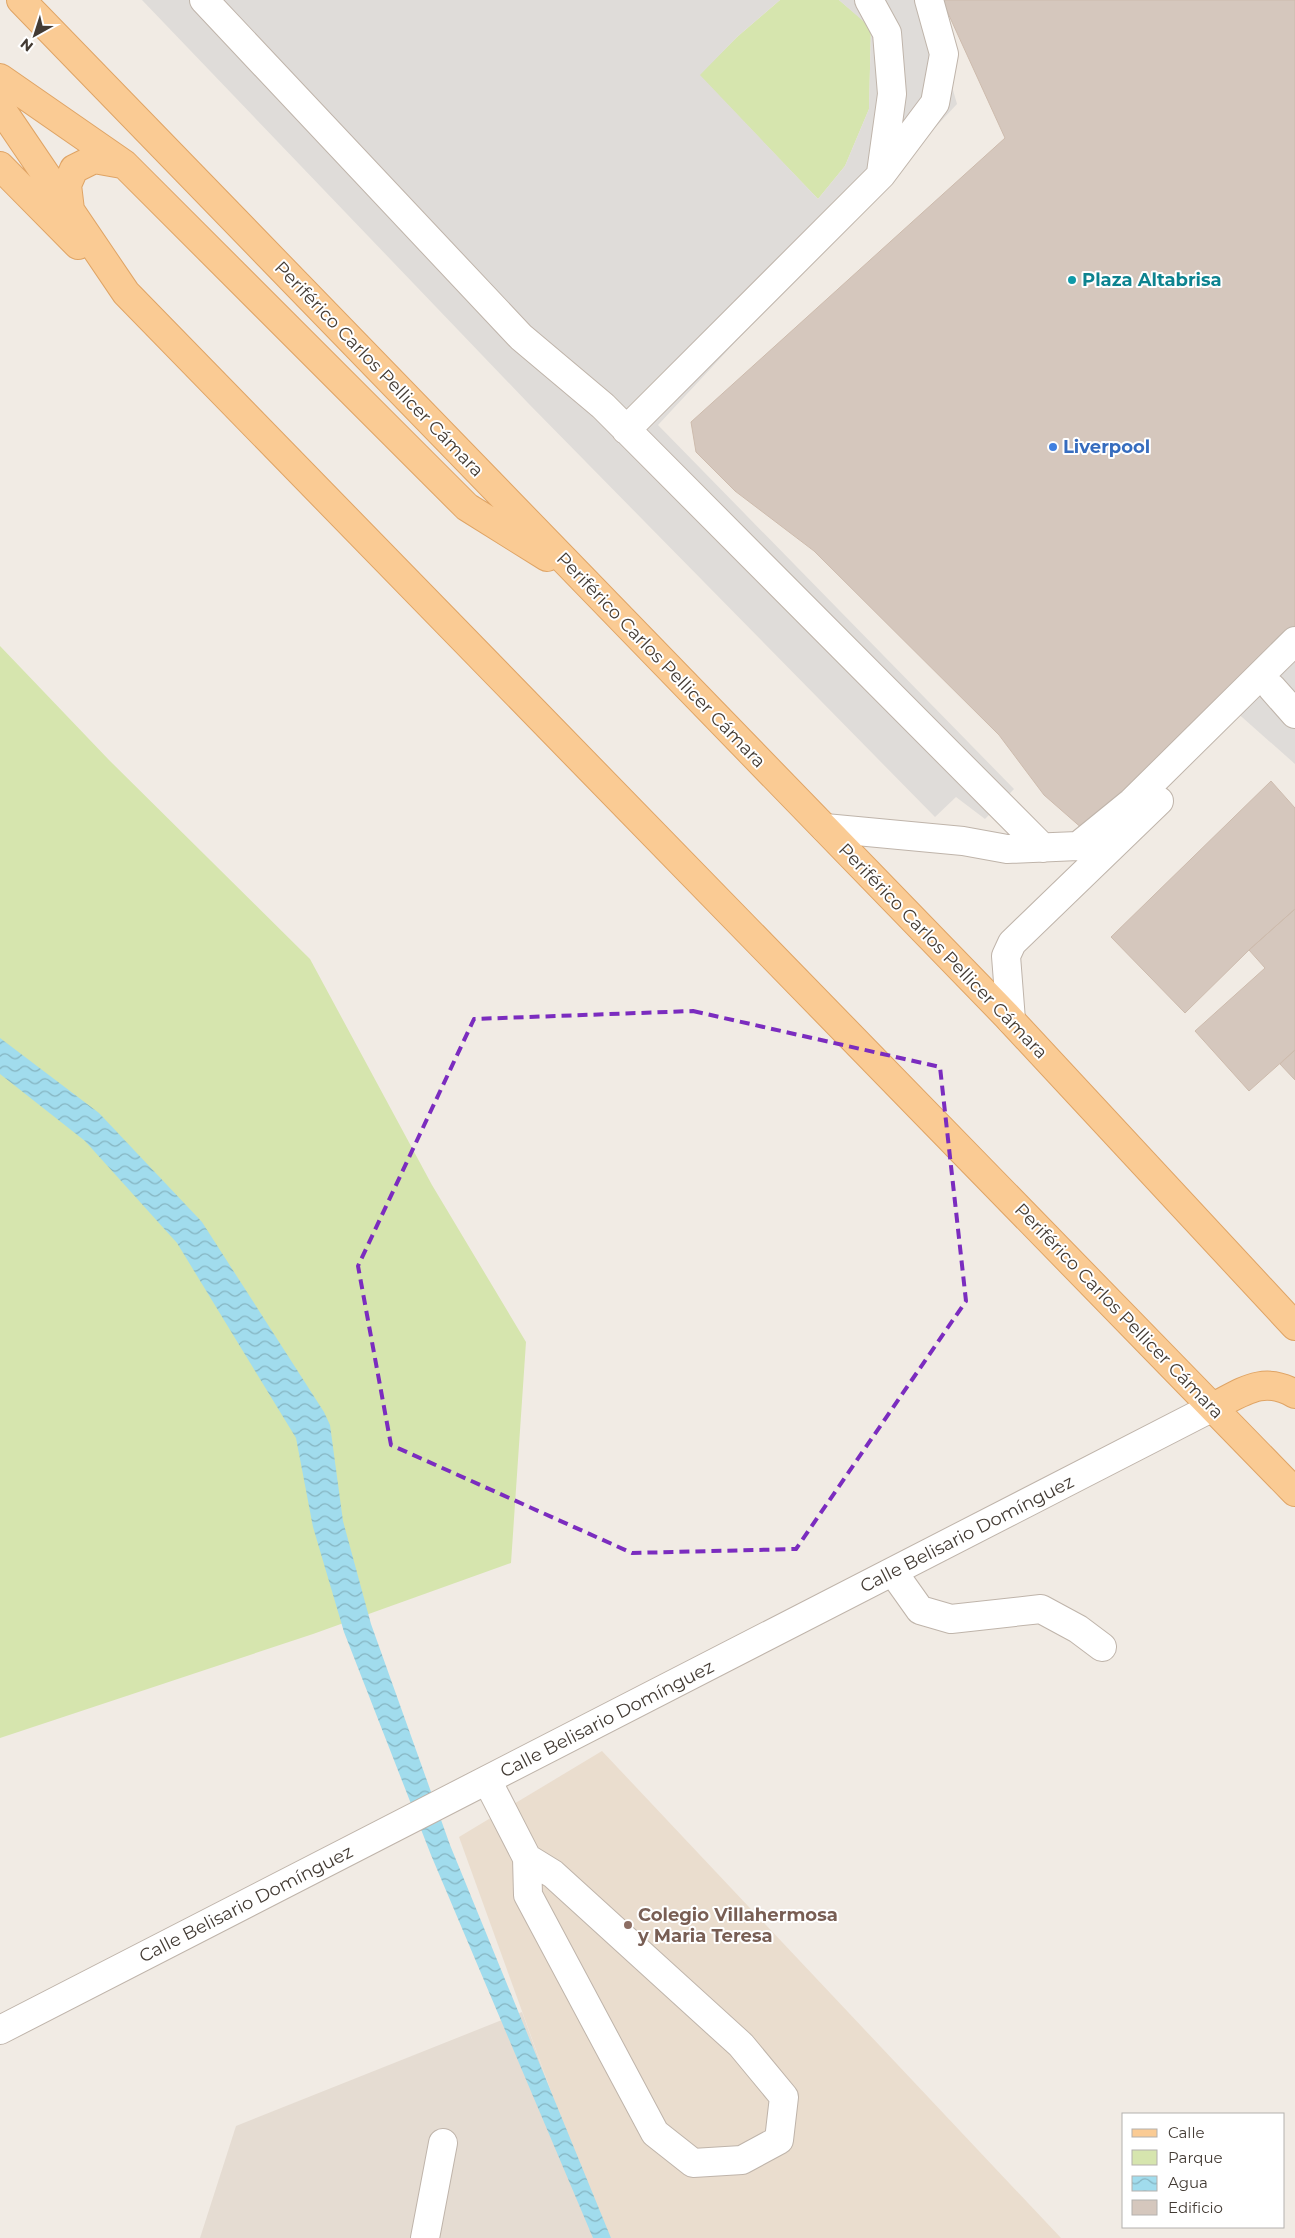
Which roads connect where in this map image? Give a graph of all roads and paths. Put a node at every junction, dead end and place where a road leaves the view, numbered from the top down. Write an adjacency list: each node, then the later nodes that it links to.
1 (21, 0): 13 (main road, Periférico Carlos Pellicer Cámara)
2 (204, 0): 12 (street)
3 (868, 0): 9 (street)
4 (929, 0): 9 (street)
5 (0, 78): 7 (main road)
6 (0, 106): 10 (main road, Periférico Carlos Pellicer Cámara)
7 (124, 164): 10 (main road); 13 (main road)
8 (0, 166): 11 (main road, Periférico Carlos Pellicer Cámara)
9 (881, 175): 12 (street)
10 (70, 210): 11 (main road, Periférico Carlos Pellicer Cámara)
11 (126, 293): 23 (main road, Periférico Carlos Pellicer Cámara)
12 (626, 430): 19 (street)
13 (584, 580): 18 (main road, Periférico Carlos Pellicer Cámara)
14 (1295, 641): 19 (street)
15 (1295, 666): 16 (street)
16 (1272, 688): 17 (street); 20 (street)
17 (1295, 714)
18 (825, 828): 19 (street); 20 (main road, Periférico Carlos Pellicer Cámara)
19 (1043, 848)
20 (1010, 1020): 21 (main road, Periférico Carlos Pellicer Cámara)
21 (1295, 1326)
22 (1295, 1394): 23 (main road)
23 (1213, 1407): 24 (main road, Periférico Carlos Pellicer Cámara); 25 (street, Calle Belisario Domínguez)
24 (1295, 1492)
25 (893, 1572): 26 (street); 27 (street, Calle Belisario Domínguez)
26 (1102, 1647)
27 (487, 1780): 28 (street); 29 (street, Calle Belisario Domínguez)
28 (527, 1858): 28 (street)
29 (0, 2030)
30 (443, 2143): 31 (street)
31 (425, 2238)

